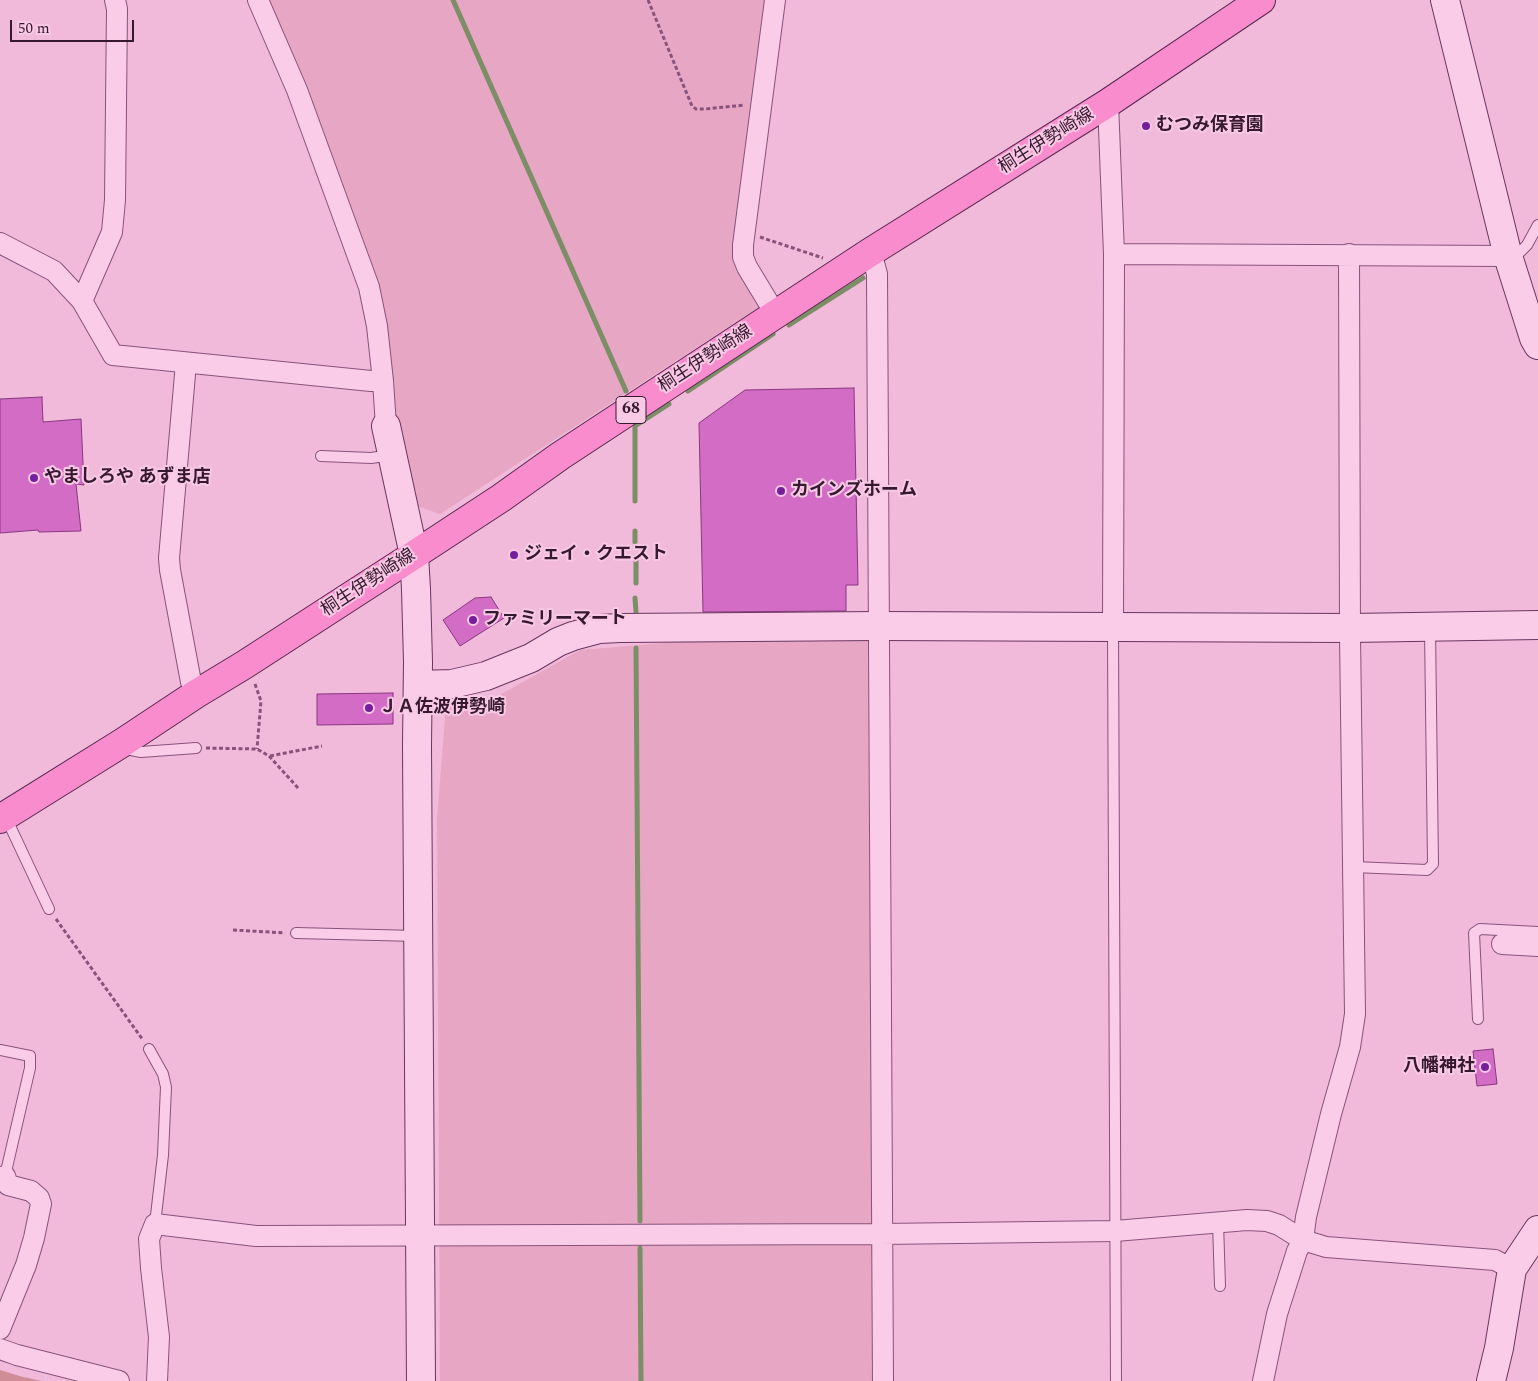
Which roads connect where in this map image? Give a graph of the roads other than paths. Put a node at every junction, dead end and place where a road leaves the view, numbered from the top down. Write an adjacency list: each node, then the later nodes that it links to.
1 (116, 0): 13 (street)
2 (258, 0): 17 (street)
3 (775, 0): 14 (street)
4 (1261, 0): 6 (main road, 桐生伊勢崎線 / 68)
5 (1445, 0): 12 (street)
6 (1108, 103): 9 (main road, 桐生伊勢崎線 / 68); 10 (street)
7 (1538, 225): 12 (lane)
8 (0, 243): 13 (street)
9 (869, 253): 14 (main road, 桐生伊勢崎線 / 68); 23 (street)
10 (1114, 254): 11 (street); 24 (street)
11 (1349, 254): 12 (street); 26 (street)
12 (1508, 256): 15 (street)
13 (82, 301): 16 (street)
14 (776, 314): 21 (main road, 桐生伊勢崎線 / 68)
15 (1538, 345)
16 (186, 363): 17 (street); 28 (street)
17 (383, 381): 18 (street)
18 (386, 426): 19 (street)
19 (392, 455): 20 (lane); 21 (street)
20 (321, 456)
21 (414, 556): 27 (street); 28 (main road, 桐生伊勢崎線 / 68)
22 (1538, 625): 25 (street)
23 (878, 626): 24 (street); 27 (street); 46 (street)
24 (1113, 627): 26 (street); 45 (lane)
25 (1430, 627): 26 (street); 32 (lane)
26 (1350, 628): 32 (street)
27 (418, 685): 36 (street)
28 (196, 694): 29 (main road, 桐生伊勢崎線 / 68)
29 (122, 743): 30 (lane); 31 (main road, 桐生伊勢崎線 / 68)
30 (196, 748)
31 (1, 816): 33 (lane)
32 (1353, 867): 48 (street)
33 (49, 909)
34 (1538, 932): 39 (lane)
35 (296, 933): 36 (lane)
36 (419, 936): 47 (street)
37 (1502, 944): 38 (street)
38 (1538, 946)
39 (1478, 1019)
40 (149, 1048): 44 (lane)
41 (0, 1050): 42 (lane)
42 (4, 1182): 51 (street)
43 (1218, 1222): 45 (street); 48 (street); 50 (lane)
44 (155, 1224): 47 (street); 54 (street)
45 (1115, 1231): 46 (street); 57 (lane)
46 (881, 1234): 47 (street); 56 (street)
47 (421, 1235): 55 (street)
48 (1303, 1240): 49 (street); 58 (street)
49 (1528, 1252): 59 (street)
50 (1220, 1286)
51 (0, 1329)
52 (0, 1350): 53 (street)
53 (119, 1381)
54 (157, 1381)
55 (421, 1381)
56 (883, 1381)
57 (1116, 1381)
58 (1263, 1381)
59 (1491, 1381)

